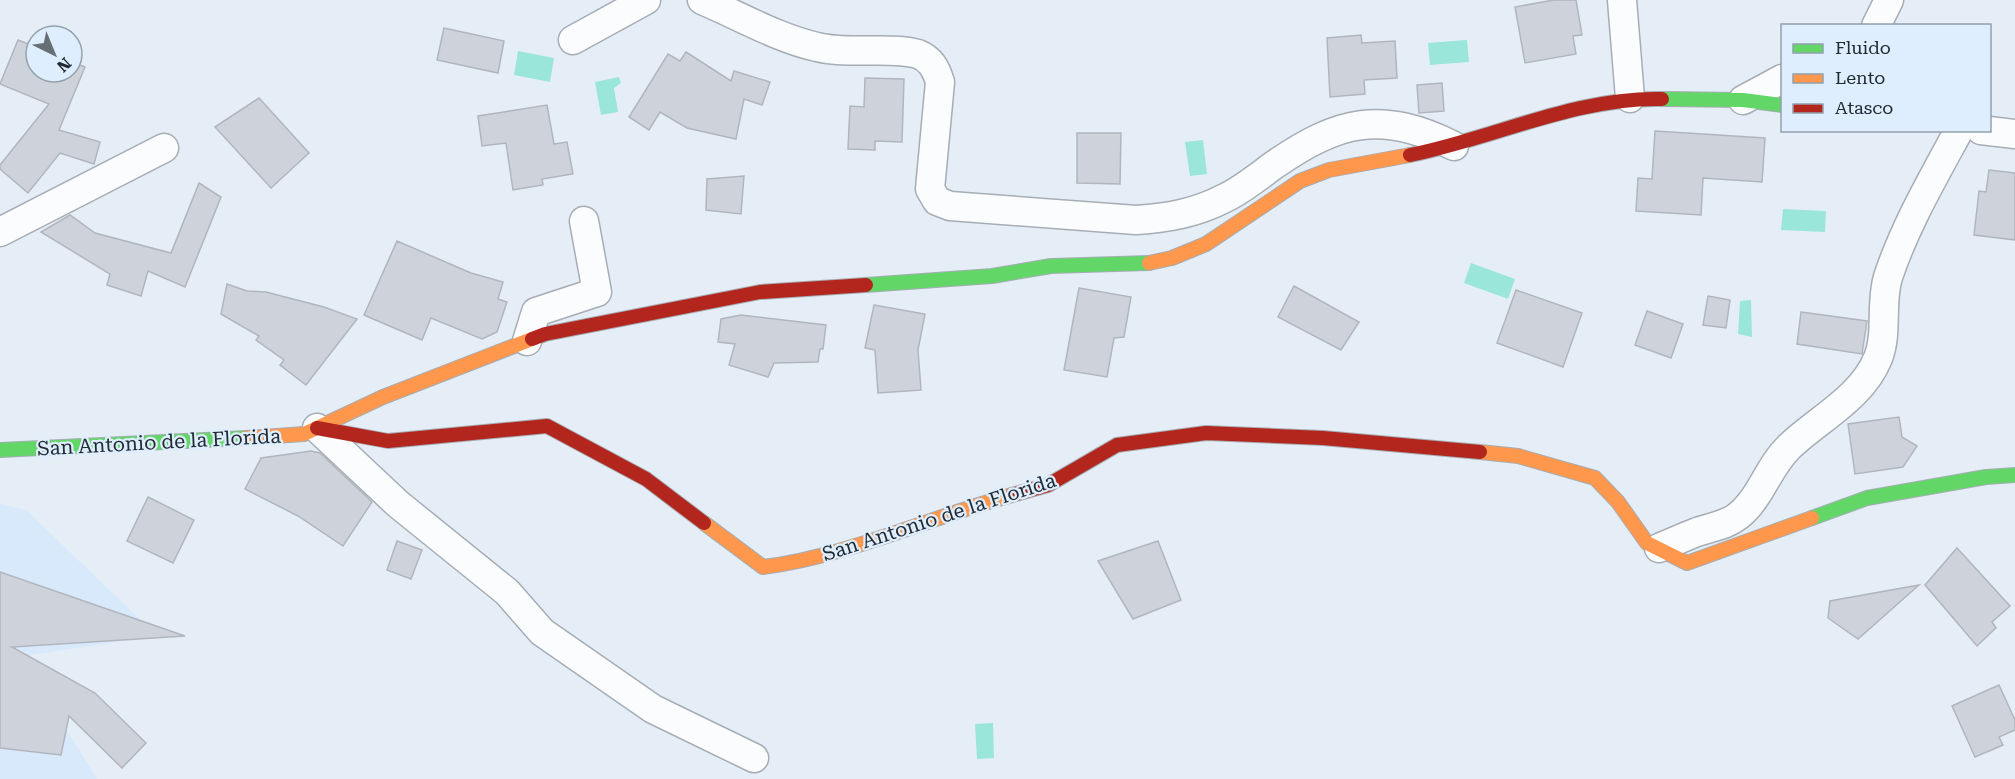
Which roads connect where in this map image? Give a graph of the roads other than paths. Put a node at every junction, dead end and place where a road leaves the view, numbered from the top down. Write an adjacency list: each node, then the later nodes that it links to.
1 (646, 0): 6 (street)
2 (702, 0): 14 (street)
3 (1622, 0): 8 (street)
4 (1889, 0): 5 (street)
5 (1877, 24)
6 (573, 40)
7 (1781, 80): 9 (street)
8 (1630, 98): 9 (street, San Antonio de la Florida); 14 (street, San Antonio de la Florida)
9 (1743, 100): 10 (street, San Antonio de la Florida)
10 (1781, 105)
11 (1991, 131): 13 (street)
12 (1958, 132): 22 (street)
13 (2015, 134)
14 (1454, 146): 18 (street, San Antonio de la Florida)
15 (164, 148): 17 (street)
16 (584, 221): 18 (street)
17 (0, 232)
18 (527, 341): 19 (street, San Antonio de la Florida)
19 (317, 428): 20 (street, San Antonio de la Florida); 22 (street, San Antonio de la Florida); 23 (street)
20 (0, 450)
21 (2015, 475): 22 (street, San Antonio de la Florida)
22 (1659, 548)
23 (754, 758)

